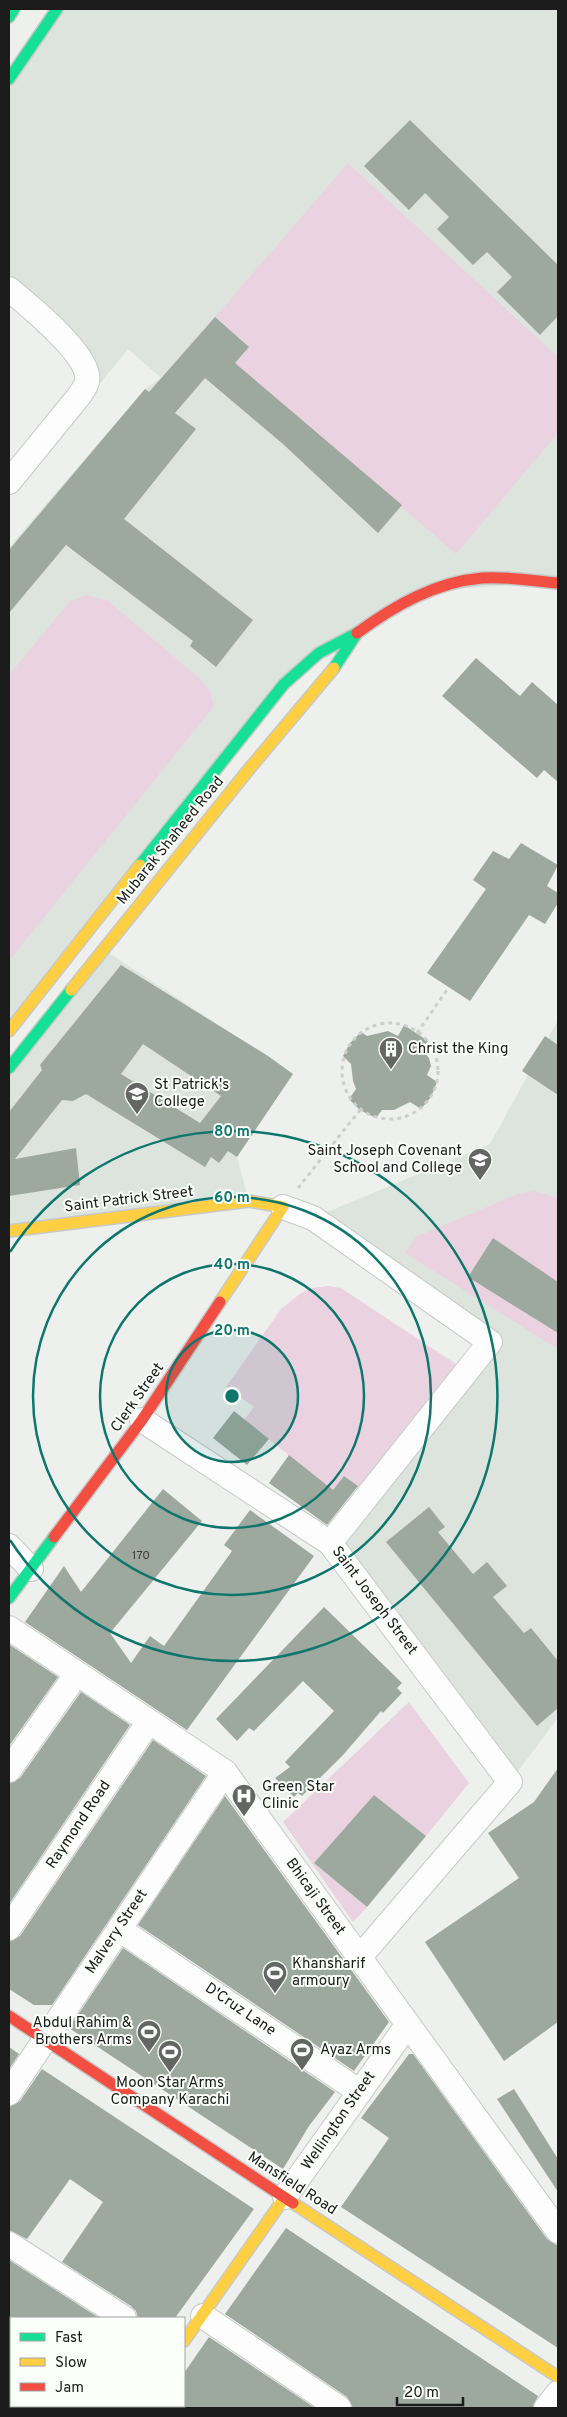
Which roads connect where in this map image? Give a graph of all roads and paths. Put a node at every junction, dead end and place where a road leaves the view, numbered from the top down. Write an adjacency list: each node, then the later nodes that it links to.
1 (14, 9): 3 (street)
2 (57, 9): 4 (street)
3 (9, 17)
4 (9, 79)
5 (9, 289): 6 (street)
6 (9, 482)
7 (558, 583): 8 (street, Mubarak Shaheed Road)
8 (357, 633): 10 (street, Mubarak Shaheed Road); 12 (street, Mubarak Shaheed Road)
9 (449, 987): 11 (path)
10 (9, 1031)
11 (417, 1034)
12 (9, 1068)
13 (360, 1110): 13 (path); 14 (path)
14 (283, 1207): 15 (street, Saint Patrick Street); 16 (street, Clerk Street); 17 (street, Saint Joseph Street)
15 (9, 1231)
16 (142, 1420): 17 (street); 19 (street, Clerk Street)
17 (330, 1543): 28 (street, Saint Joseph Street)
18 (9, 1546): 19 (street)
19 (31, 1569): 20 (street, Clerk Street)
20 (9, 1598)
21 (9, 1628): 22 (street, Bhicaji Street)
22 (76, 1675): 23 (street, Bhicaji Street); 24 (street)
23 (148, 1723): 25 (street, Bhicaji Street); 26 (street, Raymond Road)
24 (9, 1770)
25 (225, 1772): 27 (street, Malvery Street); 28 (street, Bhicaji Street)
26 (9, 1928)
27 (119, 1929): 31 (street, Malvery Street); 32 (street, D'Cruz Lane)
28 (359, 1958): 30 (street, Bhicaji Street)
29 (9, 2016): 31 (street, Mansfield Road)
30 (408, 2024): 32 (street, Wellington Street); 35 (street, Bhicaji Street)
31 (45, 2039): 33 (street, Malvery Street); 34 (street, Mansfield Road)
32 (360, 2092): 34 (street, Wellington Street)
33 (9, 2093)
34 (285, 2197): 37 (street, Wellington Street); 40 (street, Mansfield Road)
35 (558, 2231)
36 (9, 2244): 38 (street)
37 (202, 2316): 39 (street, Wellington Street); 42 (street)
38 (122, 2317)
39 (185, 2340)
40 (558, 2377)
41 (558, 2394): 43 (street)
42 (339, 2408)
43 (546, 2408)

